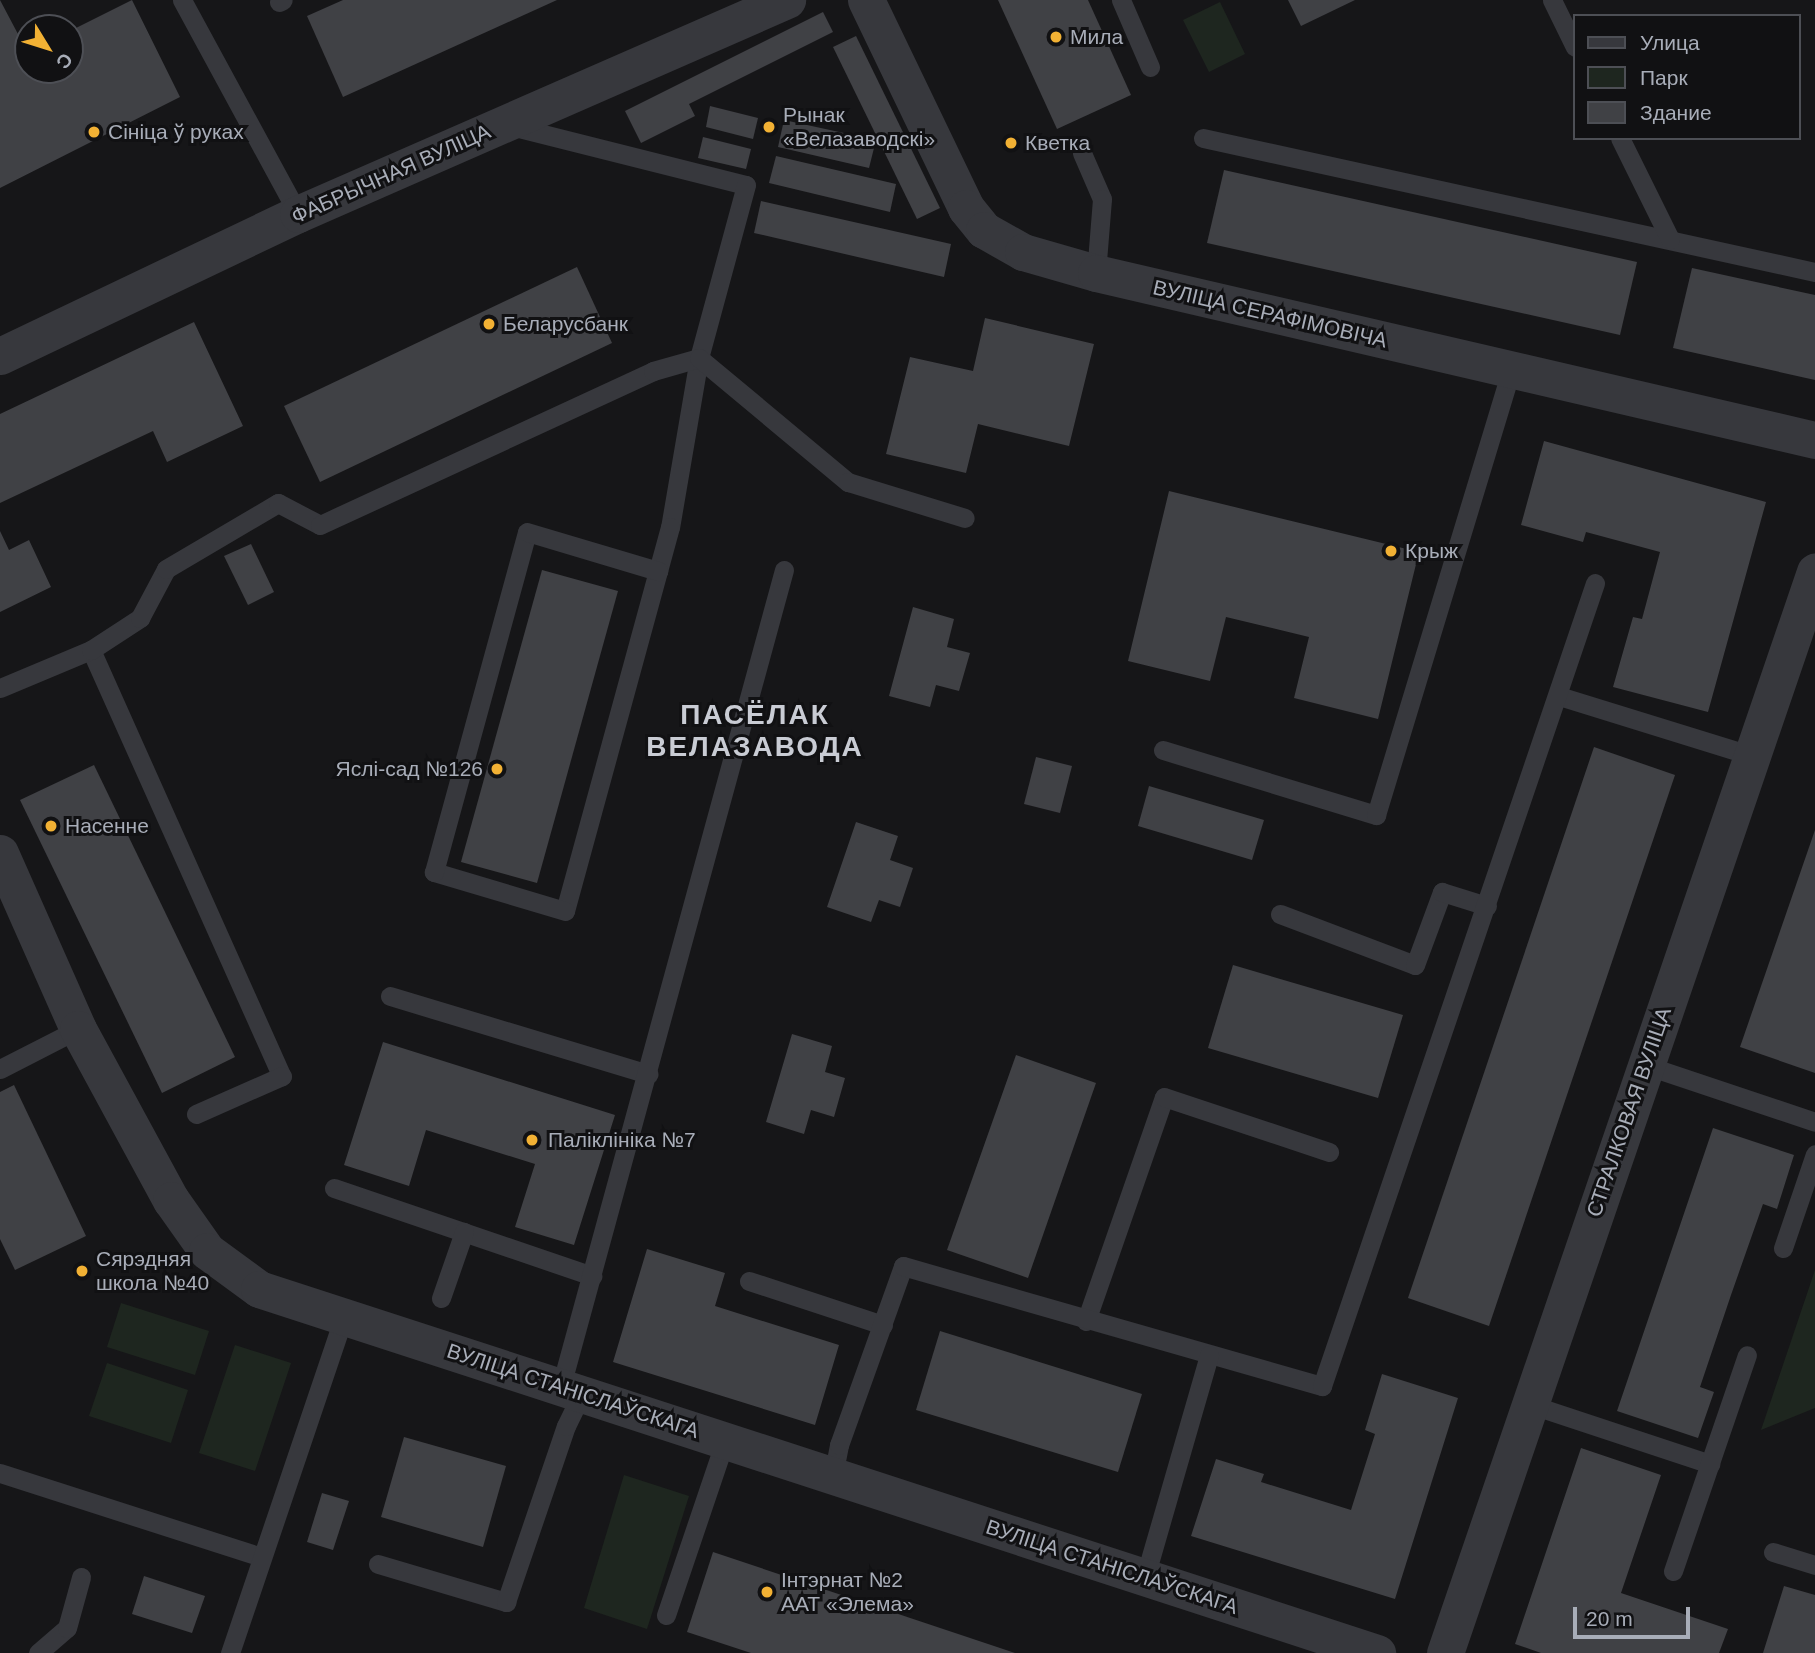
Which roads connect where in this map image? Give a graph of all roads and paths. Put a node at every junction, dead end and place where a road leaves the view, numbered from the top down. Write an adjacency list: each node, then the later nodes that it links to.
1 (182, 0): 12 (lane)
2 (786, 0): 8 (street, ФАБРЫЧНАЯ ВУЛІЦА)
3 (866, 0): 15 (street, ВУЛІЦА СЕРАФІМОВІЧА)
4 (1121, 0): 7 (lane)
5 (1552, 0): 6 (lane)
6 (1574, 45)
7 (1150, 67)
8 (503, 124): 12 (street, ФАБРЫЧНАЯ ВУЛІЦА); 17 (lane)
9 (1203, 138): 13 (lane)
10 (1621, 140): 13 (lane)
11 (1082, 153): 15 (lane)
12 (298, 214): 16 (street, ФАБРЫЧНАЯ ВУЛІЦА)
13 (1670, 239): 14 (lane)
14 (1815, 272)
15 (1096, 273): 18 (street, ВУЛІЦА СЕРАФІМОВІЧА)
16 (0, 356)
17 (699, 358): 20 (lane); 21 (lane); 25 (lane)
18 (1511, 370): 19 (street, ВУЛІЦА СЕРАФІМОВІЧА); 28 (lane)
19 (1815, 440)
20 (965, 518)
21 (658, 570): 21 (lane)
22 (784, 570): 37 (lane)
23 (1815, 572): 29 (street, СТРАЛКОВАЯ ВУЛІЦА)
24 (1595, 583): 27 (lane)
25 (91, 650): 26 (lane); 38 (lane)
26 (0, 688)
27 (1559, 696): 29 (lane); 31 (lane)
28 (1163, 750)
29 (1750, 755): 35 (street, СТРАЛКОВАЯ ВУЛІЦА)
30 (0, 853): 34 (street, ВУЛІЦА СТАНІСЛАЎСКАГА)
31 (1487, 906): 32 (lane); 51 (lane)
32 (1280, 914)
33 (390, 996): 37 (lane)
34 (78, 1029): 36 (lane); 48 (street, ВУЛІЦА СТАНІСЛАЎСКАГА)
35 (1646, 1065): 39 (lane); 54 (street, СТРАЛКОВАЯ ВУЛІЦА)
36 (0, 1069)
37 (648, 1074): 45 (lane)
38 (196, 1114)
39 (1815, 1122)
40 (1329, 1152): 49 (lane)
41 (1815, 1154): 44 (lane)
42 (334, 1188): 43 (lane)
43 (464, 1232): 45 (lane); 47 (lane)
44 (1783, 1248)
45 (592, 1276): 53 (lane)
46 (749, 1281): 50 (lane)
47 (441, 1298)
48 (344, 1317): 53 (street, ВУЛІЦА СТАНІСЛАЎСКАГА); 60 (lane)
49 (1086, 1321): 50 (lane); 51 (lane)
50 (883, 1325): 58 (lane)
51 (1209, 1355): 65 (lane)
52 (1747, 1355): 56 (lane)
53 (571, 1391): 55 (street, ВУЛІЦА СТАНІСЛАЎСКАГА); 61 (lane)
54 (1529, 1404): 56 (lane); 70 (street, СТРАЛКОВАЯ ВУЛІЦА)
55 (725, 1441): 58 (street, ВУЛІЦА СТАНІСЛАЎСКАГА); 66 (lane)
56 (1710, 1464): 63 (lane)
57 (0, 1473): 60 (lane)
58 (833, 1476): 65 (street, ВУЛІЦА СТАНІСЛАЎСКАГА)
59 (1773, 1552): 62 (lane)
60 (259, 1556): 68 (lane)
61 (377, 1564)
62 (1815, 1565)
63 (1673, 1572)
64 (82, 1577): 67 (lane)
65 (1145, 1577): 69 (street, ВУЛІЦА СТАНІСЛАЎСКАГА)
66 (666, 1615)
67 (38, 1653)
68 (230, 1653)
69 (1377, 1653)
70 (1445, 1653)

